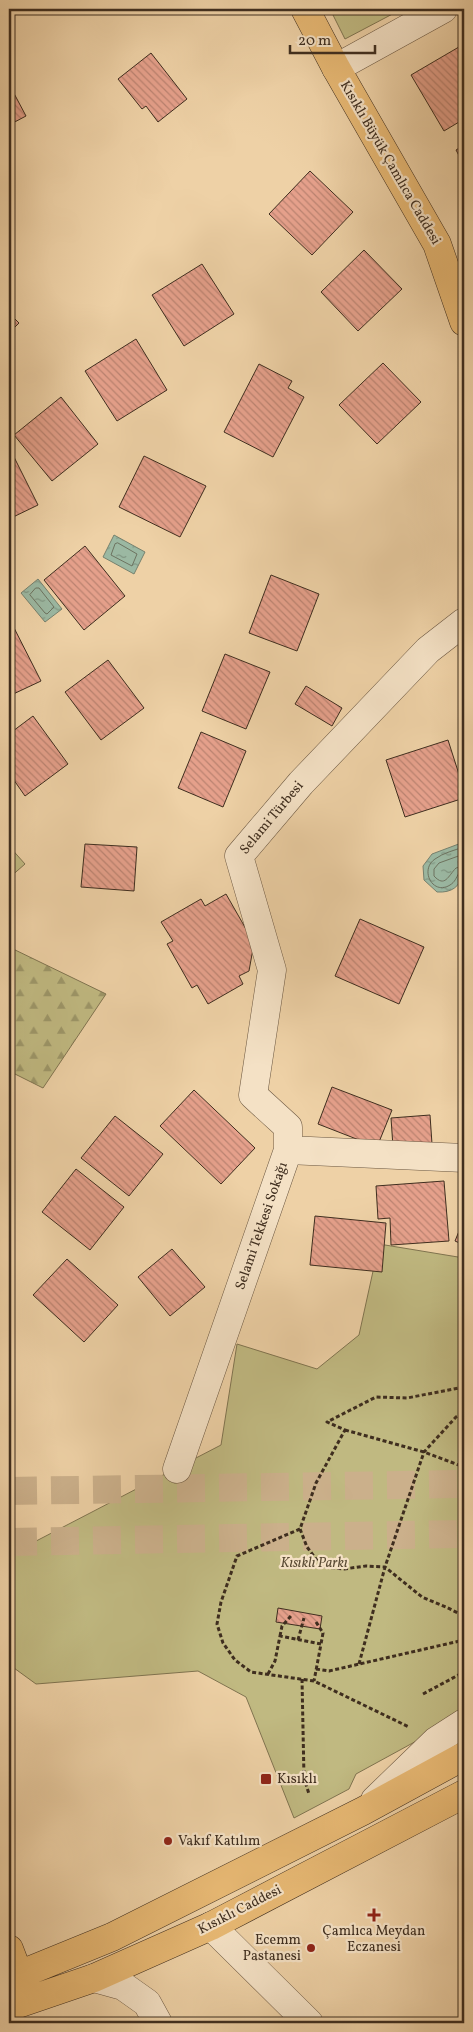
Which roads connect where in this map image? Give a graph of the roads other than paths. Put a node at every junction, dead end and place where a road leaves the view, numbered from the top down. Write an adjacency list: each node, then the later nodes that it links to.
1 (305, 9): 3 (main road, Kısıklı Büyük Çamlıca Caddesi)
2 (443, 9): 3 (street)
3 (336, 68): 4 (main road, Kısıklı Büyük Çamlıca Caddesi)
4 (464, 322)
5 (464, 622): 6 (street, Selami Türbesi)
6 (288, 1150): 7 (street, Selami Tekkesi Sokağı); 8 (street, Selami Tekkesi Sokağı)
7 (464, 1158)
8 (177, 1469)
9 (464, 1723): 12 (street)
10 (464, 1756): 12 (main road)
11 (464, 1794): 13 (main road, Kısıklı Caddesi)
12 (363, 1811): 15 (main road)
13 (211, 1926): 16 (main road, Kısıklı Caddesi); 19 (street)
14 (9, 1949): 15 (main road)
15 (14, 1977): 17 (main road)
16 (94, 1978): 17 (main road, Kısıklı Caddesi); 18 (street)
17 (19, 2004)
18 (158, 2023)
19 (309, 2023)

